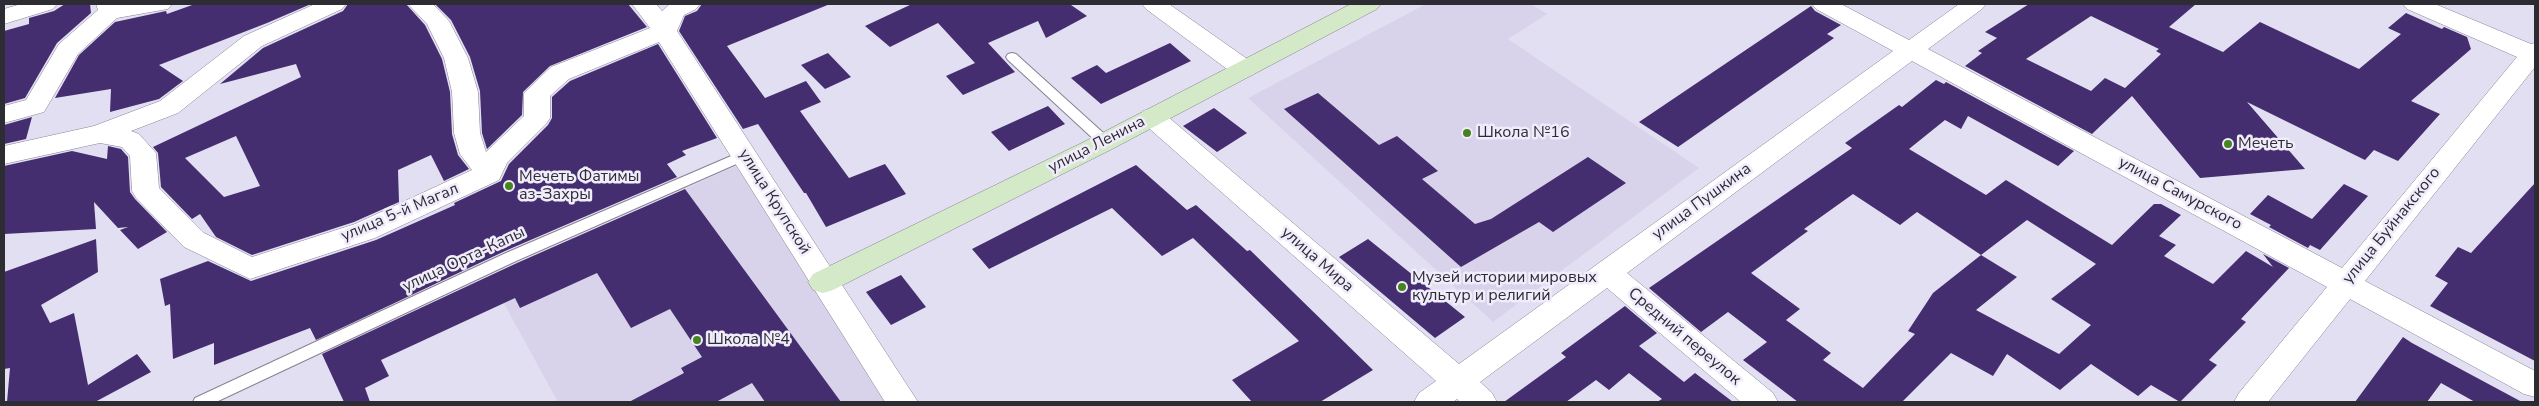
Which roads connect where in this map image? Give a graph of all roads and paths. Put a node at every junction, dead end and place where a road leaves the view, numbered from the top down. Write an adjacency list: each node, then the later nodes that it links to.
1 (45, 4): 13 (street)
2 (160, 4): 12 (street)
3 (334, 4): 21 (street)
4 (420, 4): 25 (street)
5 (644, 4): 14 (street, улица Крупской)
6 (688, 4): 14 (street)
7 (1154, 4): 18 (street)
8 (1369, 4): 18 (street, улица Ленина)
9 (1824, 4): 15 (street, улица Самурского)
10 (1974, 4): 15 (street, улица Пушкина)
11 (2415, 4): 16 (street)
12 (109, 8): 19 (street)
13 (4, 17)
14 (665, 31): 24 (street, улица Крупской); 25 (street)
15 (1911, 50): 26 (street, улица Пушкина); 28 (street, улица Самурского)
16 (2534, 53): 28 (street, улица Буйнакского)
17 (1012, 57): 22 (lane)
18 (1244, 69): 20 (street, улица Ленина)
19 (4, 115)
20 (1152, 117): 22 (street, улица Ленина); 29 (street, улица Мира)
21 (100, 134): 23 (street); 25 (street, улица 5-й Магал)
22 (1105, 142): 27 (street, улица Ленина)
23 (4, 155)
24 (745, 155): 27 (street, улица Крупской); 31 (lane, улица Орта-Капы)
25 (488, 173)
26 (1607, 272): 29 (street, улица Пушкина); 35 (street, Средний переулок)
27 (823, 282): 32 (street, улица Крупской)
28 (2346, 283): 30 (street, улица Самурского); 36 (street, улица Буйнакского)
29 (1457, 382): 33 (street, улица Пушкина); 34 (street, улица Мира)
30 (2535, 385)
31 (201, 402)
32 (902, 402)
33 (1430, 402)
34 (1481, 402)
35 (1762, 402)
36 (2250, 402)

